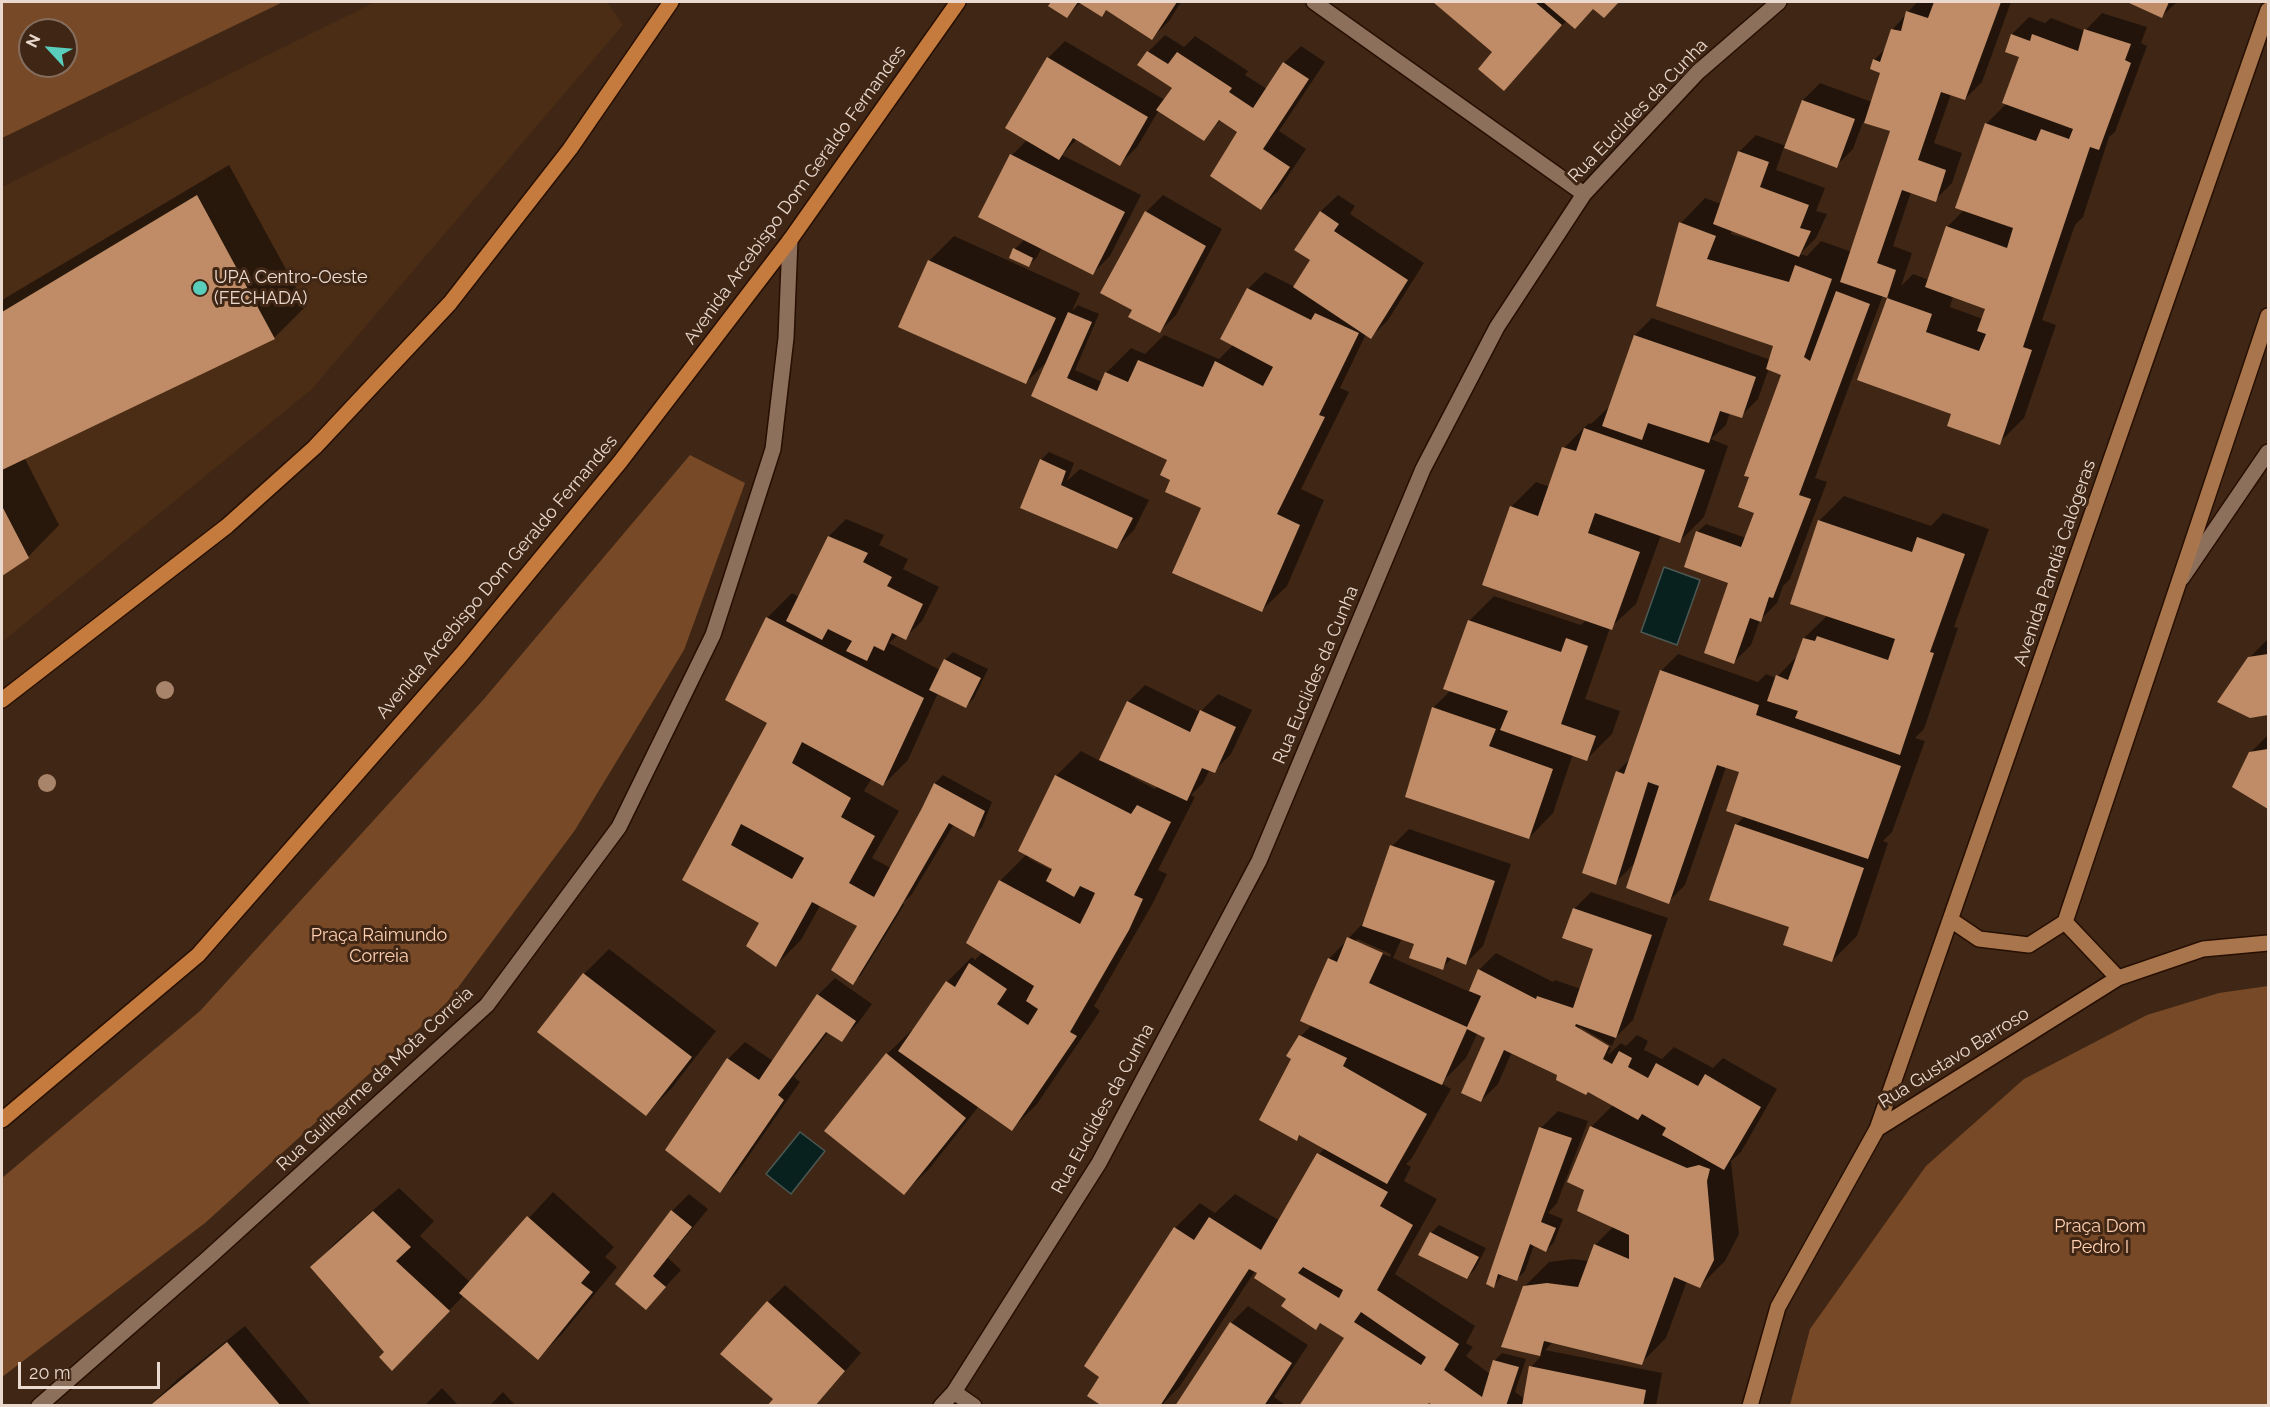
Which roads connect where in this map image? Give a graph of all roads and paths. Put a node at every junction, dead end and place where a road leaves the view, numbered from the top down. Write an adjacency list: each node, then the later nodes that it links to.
1 (671, 2): 12 (main road)
2 (958, 2): 8 (main road, Avenida Arcebispo Dom Geraldo Fernandes)
3 (1314, 2): 7 (street)
4 (1779, 2): 7 (street, Rua Euclides da Cunha)
5 (2268, 10): 6 (street, Avenida Pandiá Calógeras)
6 (2264, 34): 13 (street, Avenida Pandiá Calógeras)
7 (1584, 194): 19 (street, Rua Euclides da Cunha)
8 (790, 240): 17 (main road, Avenida Arcebispo Dom Geraldo Fernandes); 20 (street, Rua Guilherme da Mota Correia)
9 (2268, 316): 11 (street)
10 (2268, 452): 11 (street)
11 (2182, 578): 14 (street)
12 (2, 700)
13 (1951, 920): 14 (street); 18 (street, Avenida Pandiá Calógeras)
14 (2065, 922): 16 (street)
15 (2268, 943): 16 (street, Rua Gustavo Barroso)
16 (2118, 978): 18 (street, Rua Gustavo Barroso)
17 (2, 1120)
18 (1877, 1129): 23 (street, Rua Gustavo Barroso)
19 (954, 1392): 21 (street, Rua Euclides da Cunha); 22 (street)
20 (39, 1406)
21 (941, 1406)
22 (974, 1406)
23 (1750, 1406)

